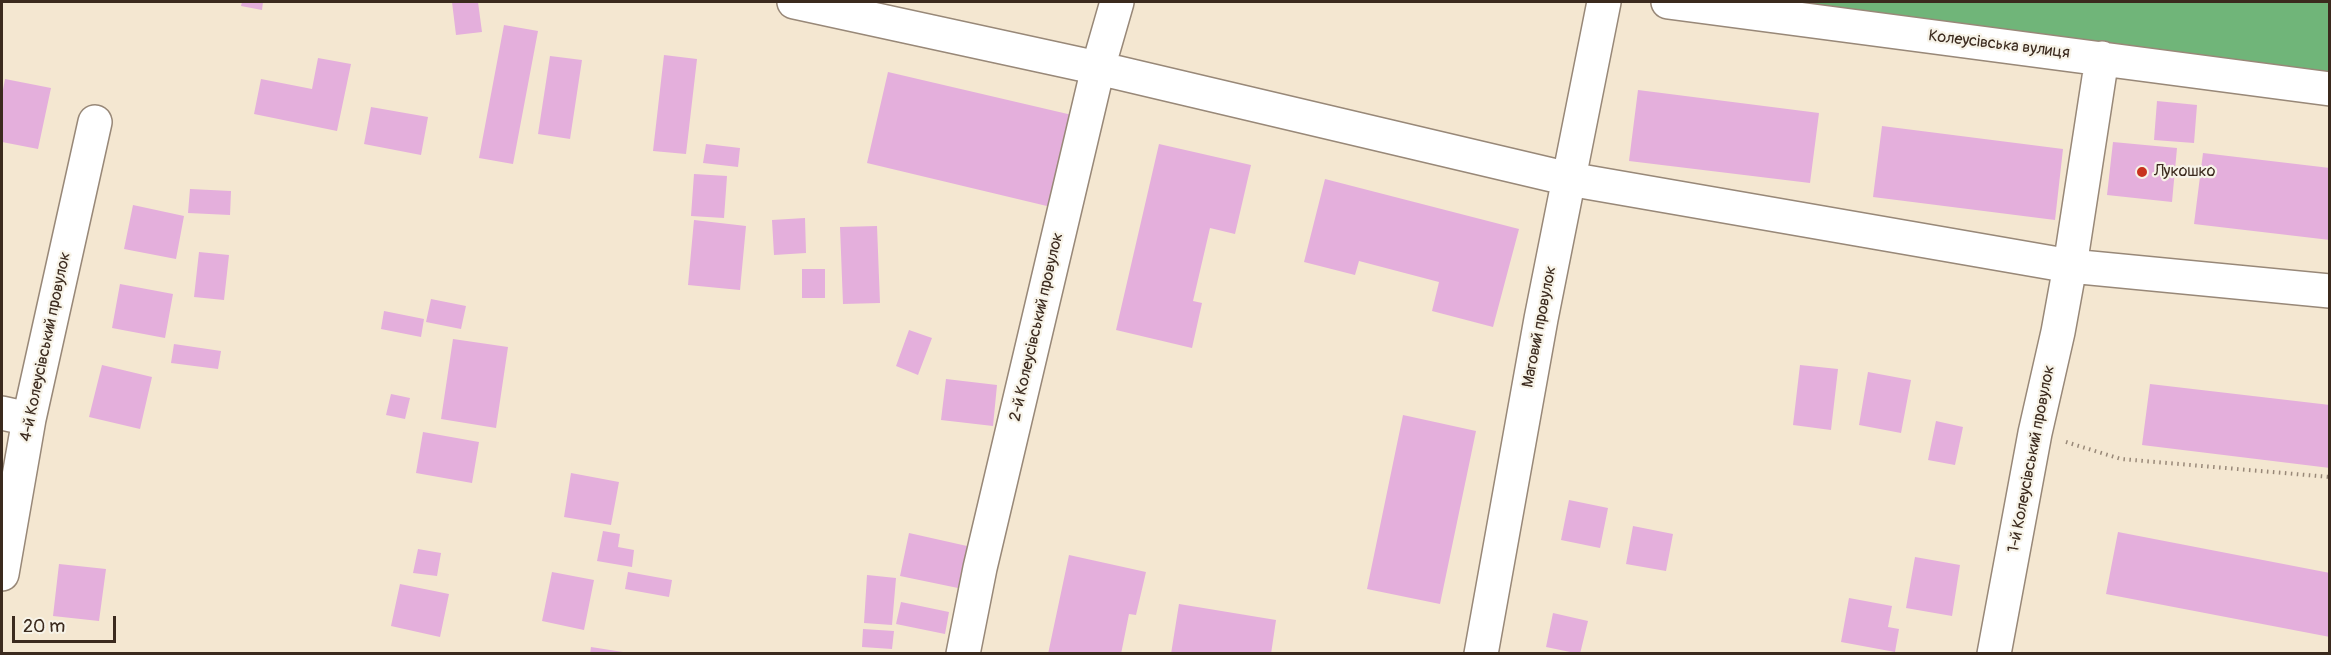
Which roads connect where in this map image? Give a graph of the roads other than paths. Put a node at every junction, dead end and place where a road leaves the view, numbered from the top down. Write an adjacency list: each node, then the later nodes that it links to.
1 (794, 2): 6 (street)
2 (1117, 2): 6 (street, 2-й Колеусівський провулок)
3 (1604, 2): 9 (street, Маговий провулок)
4 (1668, 2): 5 (street, Колеусівська вулиця)
5 (2102, 58): 7 (street, Колеусівська вулиця); 10 (street, 1-й Колеусівський провулок)
6 (1098, 68): 9 (street); 14 (street, 2-й Колеусівський провулок)
7 (2330, 89)
8 (95, 122): 12 (street, 4-й Колеусівський провулок)
9 (1569, 179): 10 (street); 15 (street, Маговий провулок)
10 (2070, 266): 11 (street); 16 (street, 1-й Колеусівський провулок)
11 (2330, 291)
12 (15, 416): 13 (street, 4-й Колеусівський провулок)
13 (2, 574)
14 (963, 654)
15 (1481, 654)
16 (1994, 654)

